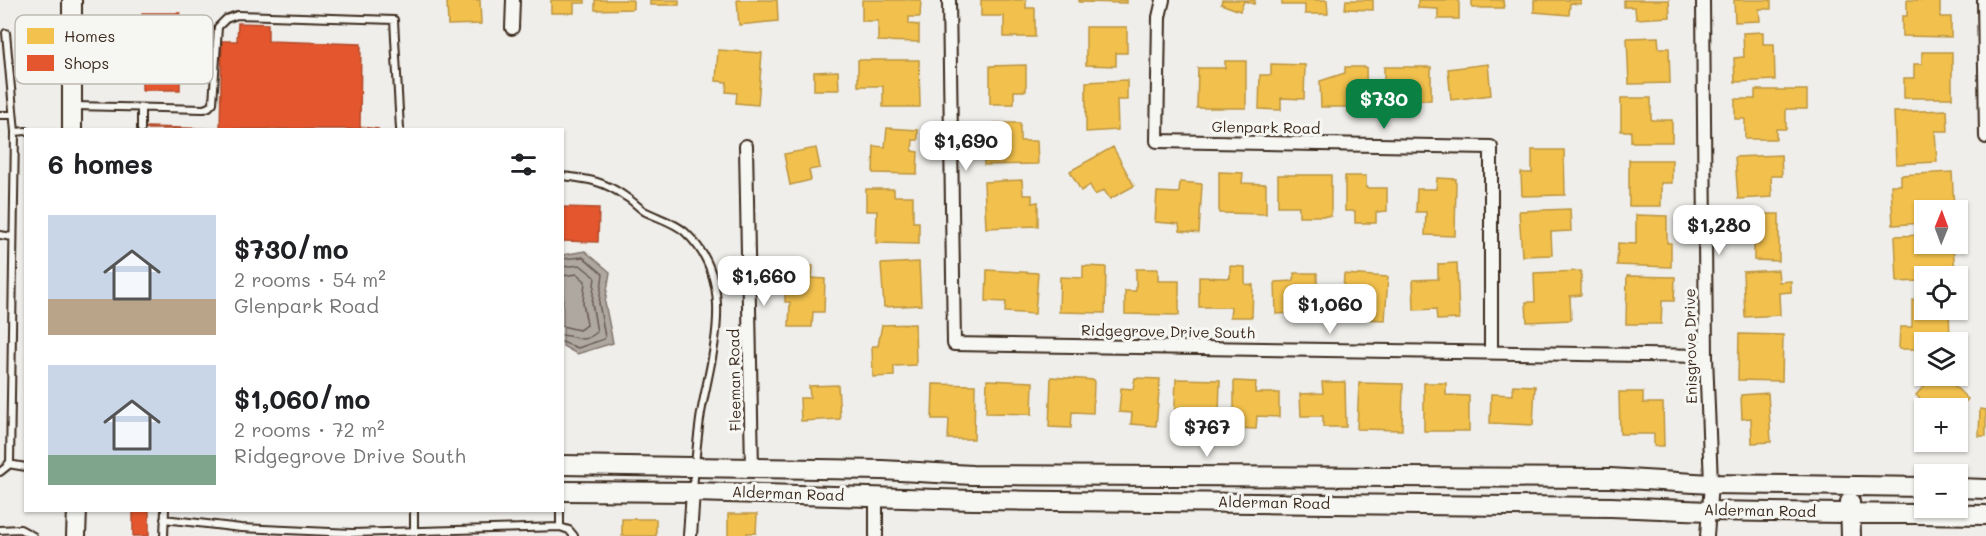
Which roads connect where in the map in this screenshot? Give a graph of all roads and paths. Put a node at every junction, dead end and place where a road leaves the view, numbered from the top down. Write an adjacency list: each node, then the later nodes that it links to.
1 (513, 0): 6 (street)
2 (949, 0): 23 (street, Ridgegrove Drive South)
3 (1163, 0): 23 (street, Glenpark Road)
4 (1702, 0): 24 (street, Enisgrove Drive)
5 (1984, 0): 18 (street)
6 (512, 28)
7 (6, 33): 12 (lane)
8 (72, 84): 9 (main road)
9 (72, 106): 10 (lane); 13 (main road)
10 (141, 108): 14 (lane); 15 (lane)
11 (0, 115): 12 (lane)
12 (13, 115): 17 (lane)
13 (72, 128)
14 (141, 128)
15 (400, 128)
16 (24, 131): 17 (lane)
17 (15, 132): 22 (lane)
18 (1986, 137)
19 (746, 146): 30 (street, Fleeman Road)
20 (564, 176): 28 (lane)
21 (0, 235): 22 (lane)
22 (13, 237): 25 (lane)
23 (1491, 352): 24 (street, Ridgegrove Drive South)
24 (1706, 356): 32 (street, Enisgrove Drive)
25 (10, 464): 27 (lane); 29 (lane); 31 (lane)
26 (564, 465): 28 (main road, Alderman Road)
27 (0, 466)
28 (695, 466): 30 (main road, Alderman Road); 38 (lane)
29 (24, 467)
30 (752, 469): 32 (main road, Alderman Road)
31 (0, 472)
32 (1710, 484): 33 (main road, Alderman Road); 40 (street, Enisgrove Drive)
33 (1851, 485): 34 (main road, Alderman Road); 45 (main road)
34 (1914, 488)
35 (1968, 488): 36 (main road)
36 (1986, 489)
37 (564, 491): 38 (main road, Alderman Road)
38 (693, 492): 39 (main road, Alderman Road); 57 (street)
39 (876, 496): 40 (main road, Alderman Road); 58 (street)
40 (1709, 511): 45 (main road, Alderman Road); 59 (street, Enisgrove Drive)
41 (77, 512): 54 (main road)
42 (165, 512): 47 (lane)
43 (414, 512): 52 (lane)
44 (560, 512): 48 (lane)
45 (1850, 512): 46 (main road, Alderman Road); 60 (main road)
46 (1986, 515)
47 (164, 519): 51 (lane); 55 (lane)
48 (560, 527): 50 (lane); 56 (lane)
49 (0, 530): 53 (lane)
50 (493, 533): 52 (lane)
51 (339, 534): 52 (lane)
52 (414, 534)
53 (33, 536)
54 (76, 536)
55 (164, 536)
56 (574, 536)
57 (690, 536)
58 (876, 536)
59 (1707, 536)
60 (1851, 536)

